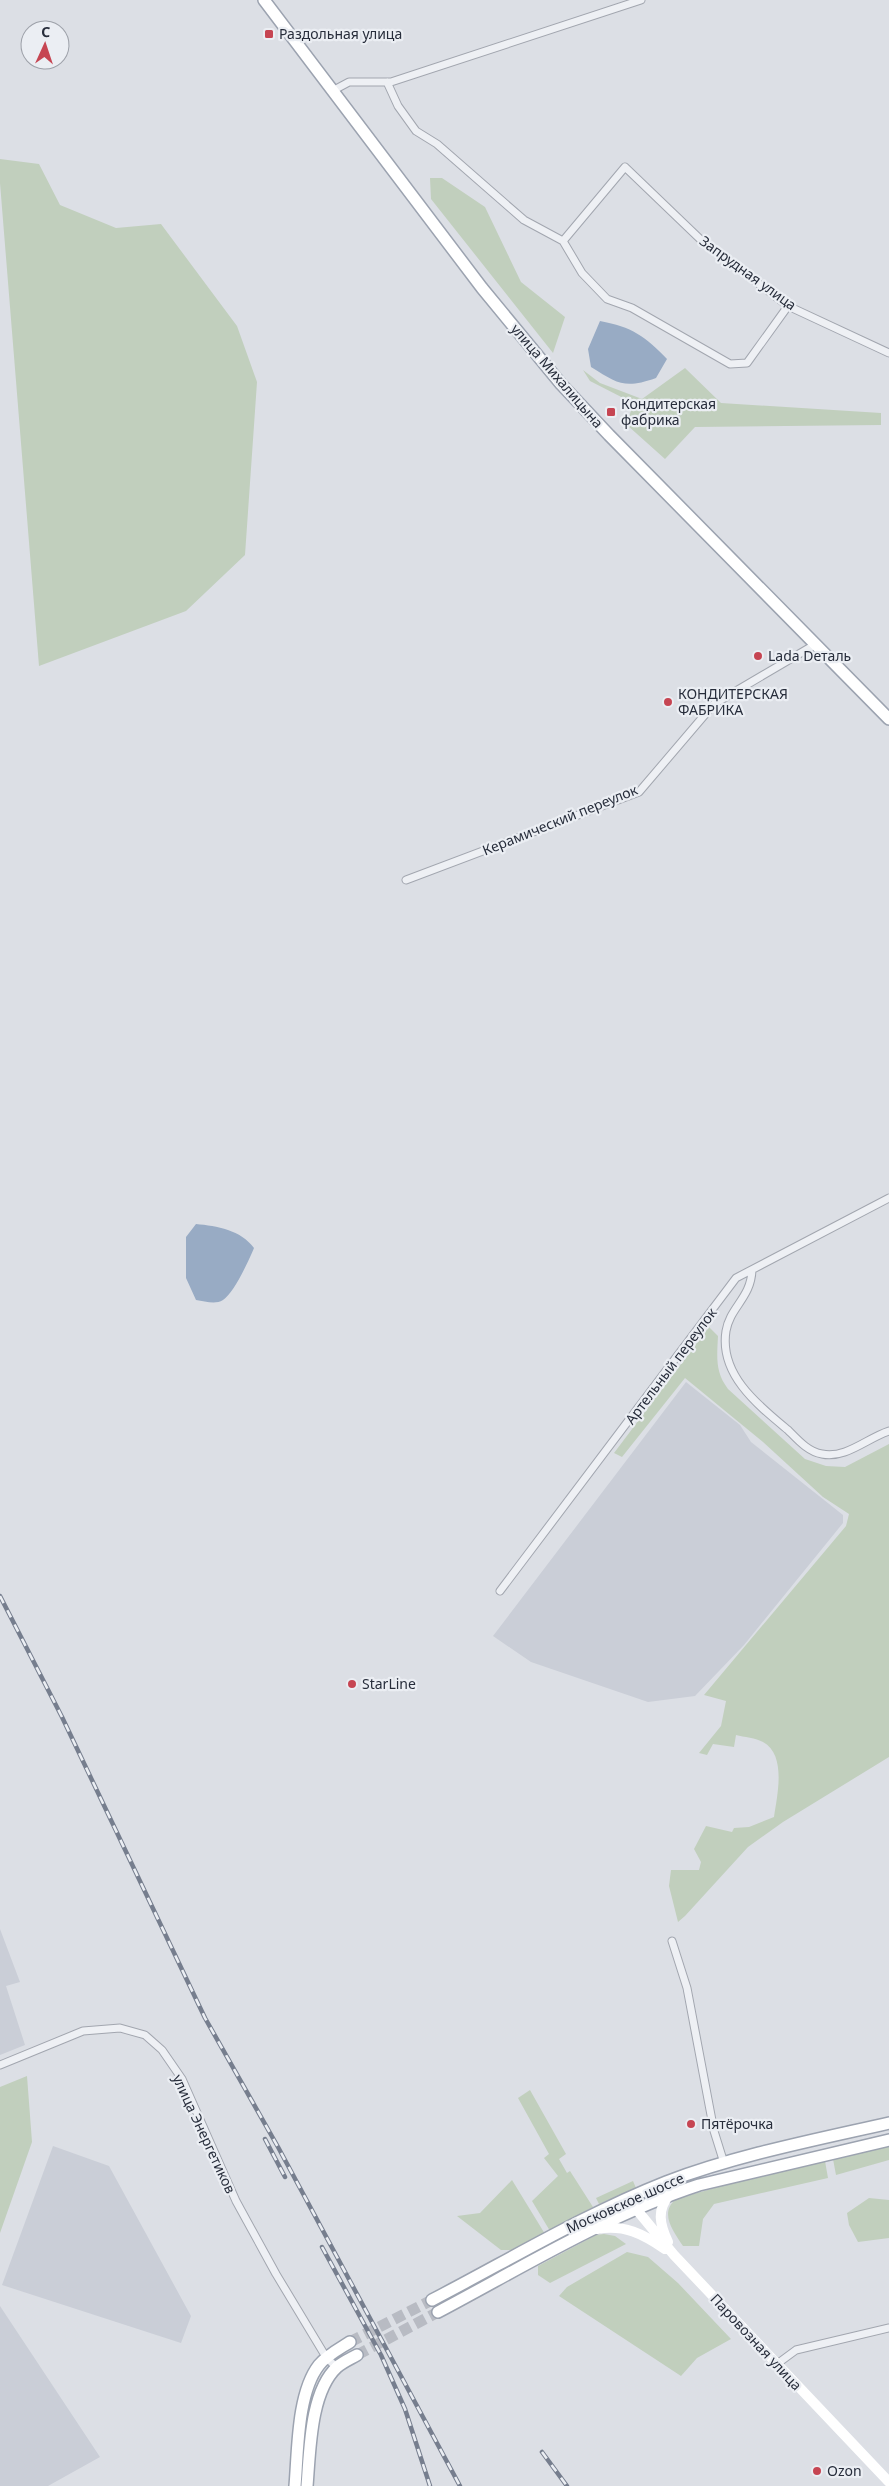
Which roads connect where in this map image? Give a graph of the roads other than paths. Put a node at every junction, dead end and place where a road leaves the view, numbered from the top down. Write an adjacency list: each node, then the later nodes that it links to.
1 (264, 0): 4 (main road, улица Михалицына)
2 (641, 0): 3 (street)
3 (387, 82): 4 (street); 5 (street)
4 (334, 90): 8 (main road, улица Михалицына)
5 (563, 241): 6 (street); 6 (street, Запрудная улица)
6 (788, 306): 7 (street, Запрудная улица)
7 (889, 353)
8 (816, 644): 9 (main road, улица Михалицына); 10 (street, Керамический переулок)
9 (889, 719)
10 (406, 880)
11 (889, 1198): 12 (street, Артельный переулок)
12 (752, 1270): 13 (street); 14 (street, Артельный переулок)
13 (889, 1431)
14 (500, 1591)
15 (672, 1941): 19 (street)
16 (0, 2065): 30 (street, улица Энергетиков)
17 (889, 2123): 19 (main road, Московское шоссе)
18 (889, 2140): 20 (main road, Московское шоссе)
19 (724, 2163): 21 (main road, Московское шоссе)
20 (670, 2194): 22 (main road, Московское шоссе); 24 (main road)
21 (628, 2199): 22 (main road, Паровозная улица); 25 (main road, Московское шоссе)
22 (635, 2209): 23 (main road, Московское шоссе); 24 (main road, Паровозная улица)
23 (593, 2230): 24 (main road); 26 (main road, Московское шоссе)
24 (674, 2255): 31 (main road, Паровозная улица)
25 (432, 2300)
26 (438, 2312)
27 (889, 2328): 31 (street)
28 (350, 2342): 30 (main road)
29 (357, 2355): 32 (main road)
30 (326, 2357): 32 (street, улица Энергетиков); 34 (main road)
31 (776, 2364): 33 (main road, Паровозная улица)
32 (337, 2368): 35 (main road)
33 (889, 2482)
34 (296, 2486)
35 (307, 2486)

